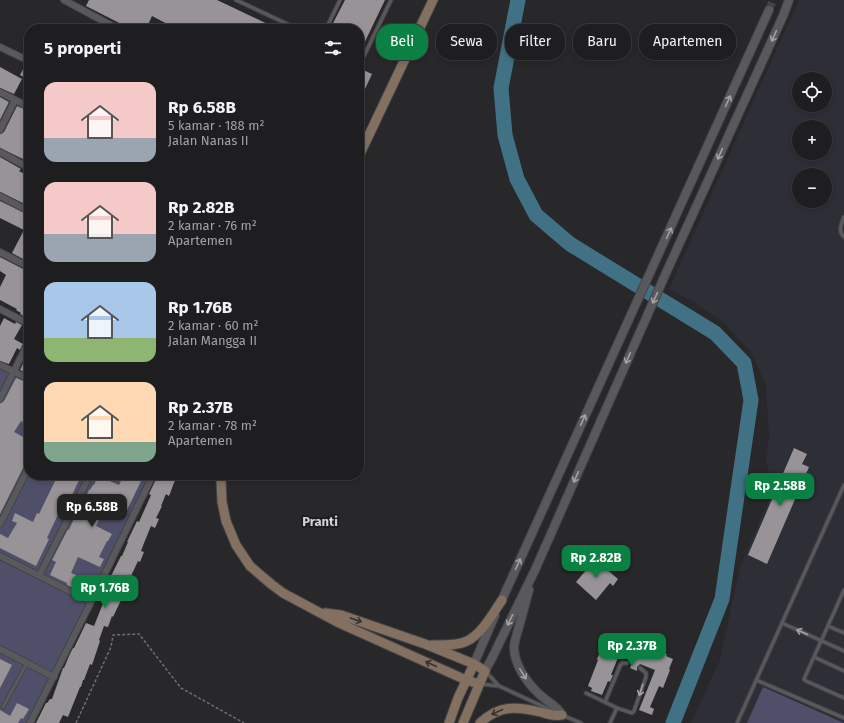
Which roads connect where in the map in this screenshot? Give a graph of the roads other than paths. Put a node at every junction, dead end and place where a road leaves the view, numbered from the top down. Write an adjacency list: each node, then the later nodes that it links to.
1 (64, 0): 8 (street)
2 (236, 0): 9 (lane)
3 (340, 0): 10 (lane)
4 (391, 0): 12 (lane)
5 (433, 0): 18 (main road)
6 (789, 0): 41 (street, one-way to 41)
7 (769, 10): 44 (street, one-way to 7)
8 (109, 24)
9 (287, 24)
10 (328, 24)
11 (0, 47): 13 (street)
12 (364, 56)
13 (24, 59)
14 (0, 92): 15 (street)
15 (15, 100): 16 (street); 17 (street)
16 (24, 104)
17 (0, 130)
18 (364, 145)
19 (0, 152): 20 (street)
20 (24, 163)
21 (0, 196): 22 (street)
22 (24, 209)
23 (844, 217): 24 (lane)
24 (844, 238)
25 (0, 252): 26 (street)
26 (24, 264)
27 (0, 309): 28 (street)
28 (24, 321)
29 (24, 351): 31 (street)
30 (0, 365): 31 (street)
31 (14, 372): 32 (street); 33 (street)
32 (24, 377)
33 (0, 399)
34 (24, 477): 39 (street)
35 (87, 480): 42 (street)
36 (152, 480): 45 (street)
37 (221, 480): 46 (main road)
38 (844, 485): 47 (lane)
39 (0, 524)
40 (0, 556): 42 (street)
41 (534, 570): 59 (street, one-way to 59); 71 (street, one-way to 71)
42 (39, 576): 45 (street)
43 (844, 590): 48 (lane)
44 (502, 600): 51 (main road); 56 (street)
45 (91, 602): 61 (street)
46 (318, 612): 51 (main road, one-way to 51); 62 (main road, one-way to 46)
47 (782, 623): 50 (lane, one-way to 47); 63 (lane)
48 (828, 626): 49 (lane); 50 (lane)
49 (844, 633)
50 (822, 641): 53 (lane); 54 (lane)
51 (425, 644): 56 (main road)
52 (0, 649): 55 (street)
53 (844, 651)
54 (814, 657): 60 (lane); 67 (lane)
55 (27, 663): 61 (street); 69 (lane)
56 (474, 664): 59 (main road); 62 (main road)
57 (628, 664): 68 (lane)
58 (640, 668): 70 (lane, one-way to 70)
59 (485, 671): 64 (main road); 65 (lane)
60 (844, 671)
61 (54, 677): 73 (street)
62 (466, 680): 64 (main road); 74 (main road)
63 (756, 680): 72 (lane); 79 (lane)
64 (479, 684): 65 (lane); 75 (main road)
65 (499, 686): 71 (lane)
66 (586, 694): 68 (lane)
67 (844, 698)
68 (605, 702): 70 (lane)
69 (3, 707)
70 (617, 708): 78 (lane)
71 (562, 715): 76 (main road, one-way to 76); 77 (lane)
72 (844, 718)
73 (30, 723)
74 (449, 723)
75 (464, 723)
76 (480, 723)
77 (581, 723)
78 (610, 723)
79 (737, 723)

